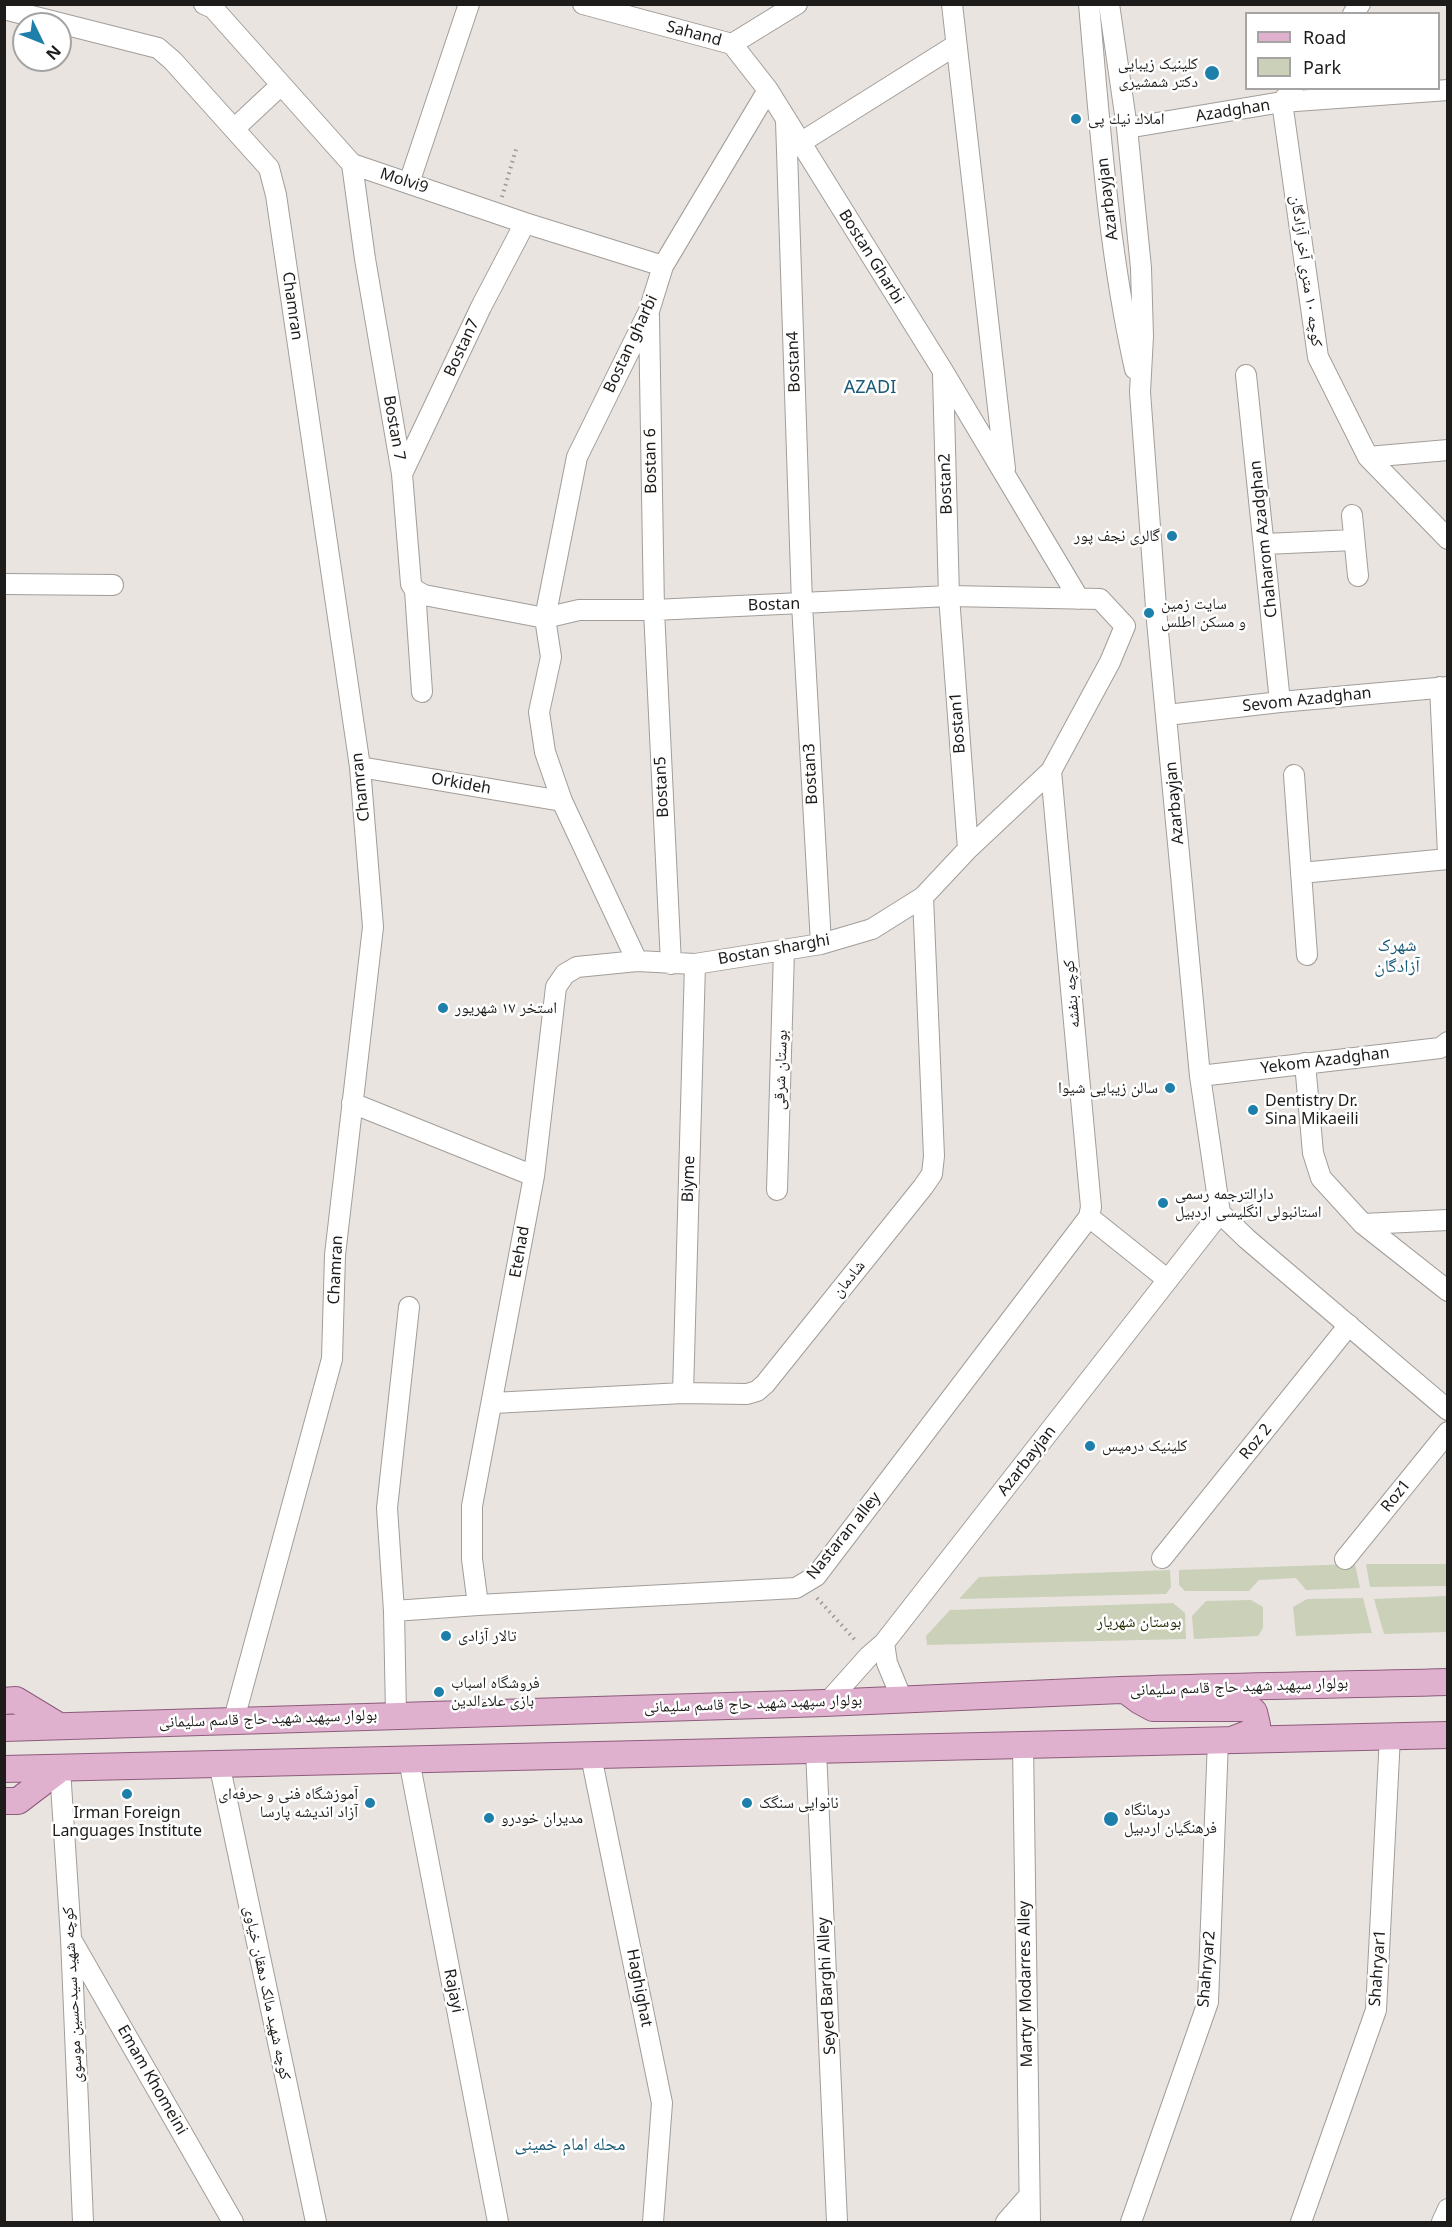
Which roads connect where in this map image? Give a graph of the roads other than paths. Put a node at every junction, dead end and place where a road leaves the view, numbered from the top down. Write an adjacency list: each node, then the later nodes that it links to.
1 (204, 4): 11 (street, Molvi9)
2 (469, 4): 20 (street)
3 (583, 4): 9 (street, Sahand)
4 (797, 4): 9 (street, Sahand)
5 (952, 4): 10 (street, Bostan Gharbi)
6 (1089, 4): 26 (street, Azarbayjan)
7 (1109, 4): 16 (street, Azarbayjan)
8 (4, 9): 17 (street, Chamran)
9 (732, 44): 12 (street, Bostan Gharbi)
10 (956, 45): 18 (street); 30 (street, Bostan Gharbi)
11 (281, 85): 17 (street); 19 (street, Molvi9)
12 (768, 90): 15 (street, Bostan Gharbi); 22 (street, Bostan gharbi)
13 (1448, 90): 14 (street, Azadghan)
14 (1288, 95): 16 (street, Azadghan); 28 (street, کوچه ۱۰ متری آخر آزادگان)
15 (786, 121): 18 (street, Bostan Gharbi); 41 (street, Bostan4)
16 (1126, 128): 26 (street, Azarbayjan)
17 (234, 129): 50 (street, Chamran)
18 (800, 143): 24 (street, Bostan Gharbi)
19 (352, 164): 20 (street, Molvi9); 29 (street, Bostan 7)
20 (408, 183): 21 (street, Molvi9)
21 (525, 223): 22 (street, Molvi9); 29 (street, Bostan7)
22 (663, 266): 23 (street, Bostan gharbi)
23 (649, 311): 42 (street, Bostan 6); 43 (street, Bostan gharbi)
24 (942, 371): 30 (street, Bostan Gharbi); 39 (street, Bostan2)
25 (1246, 375): 34 (street, Chaharom Azadghan)
26 (1140, 392): 44 (street, Azarbayjan)
27 (1448, 450): 28 (street)
28 (1368, 457): 32 (street, کوچه ۱۰ متری آخر آزادگان)
29 (402, 474): 38 (street, Bostan 7)
30 (1006, 475): 40 (street, Bostan Gharbi)
31 (1352, 515): 33 (street)
32 (1448, 539)
33 (1354, 540): 34 (street); 35 (street)
34 (1265, 544): 48 (street, Chaharom Azadghan)
35 (1358, 576)
36 (4, 584): 37 (street)
37 (113, 585)
38 (415, 591): 43 (street, Bostan); 47 (street, Bostan 7)
39 (949, 596): 40 (street, Bostan); 41 (street, Bostan); 54 (street, Bostan1)
40 (1079, 599): 45 (street, Bostan)
41 (802, 604): 42 (street, Bostan); 59 (street, Bostan3)
42 (654, 610): 43 (street, Bostan); 63 (street, Bostan5)
43 (544, 618): 53 (street)
44 (1157, 621): 45 (street); 49 (street, Azarbayjan)
45 (1125, 626): 51 (street, Bostan sharghi)
46 (1444, 687): 48 (street, Sevom Azadghan); 55 (street)
47 (422, 692)
48 (1280, 702): 49 (street, Sevom Azadghan)
49 (1167, 715): 67 (street, Azarbayjan)
50 (360, 768): 53 (street, Orkideh); 68 (street, Chamran)
51 (1051, 771): 54 (street, Bostan sharghi); 72 (street, کوچه بنفشه)
52 (1294, 775): 57 (street)
53 (562, 801): 62 (street)
54 (968, 849): 58 (street, Bostan sharghi)
55 (1448, 854)
56 (1448, 859): 57 (street)
57 (1301, 873): 61 (street)
58 (923, 897): 59 (street, Bostan sharghi); 79 (street, شادمان)
59 (821, 944): 60 (street, Bostan sharghi)
60 (784, 950): 64 (street, Bostan sharghi); 70 (street, بوستان شرقی)
61 (1307, 955)
62 (637, 961): 63 (street, Bostan sharghi); 69 (street, Etehad)
63 (671, 964): 64 (street, Bostan sharghi)
64 (695, 964): 79 (street, Biyme)
65 (1448, 1042): 66 (street, Yekom Azadghan)
66 (1305, 1063): 67 (street, Yekom Azadghan); 74 (street)
67 (1200, 1076): 71 (street, Azarbayjan)
68 (352, 1103): 69 (street); 94 (street, Chamran)
69 (534, 1176): 80 (street, Etehad)
70 (777, 1190)
71 (1220, 1213): 75 (street, Azarbayjan); 78 (street)
72 (1089, 1217): 75 (street); 85 (street, Nastaran alley)
73 (1448, 1220): 74 (street)
74 (1363, 1224): 76 (street)
75 (1168, 1280): 87 (street, Azarbayjan)
76 (1448, 1291)
77 (409, 1307): 86 (street)
78 (1349, 1325): 81 (street); 83 (street, Roz 2)
79 (683, 1393): 80 (street, شادمان)
80 (493, 1403): 85 (street, Etehad)
81 (1448, 1410)
82 (1448, 1432): 84 (street, Roz1)
83 (1162, 1558)
84 (1345, 1559)
85 (478, 1605): 86 (street, Nastaran alley)
86 (394, 1611): 93 (street)
87 (884, 1643): 90 (street); 92 (street, Azarbayjan)
88 (1448, 1682): 89 (main road, بولوار سپهبد شهید حاج قاسم سلیمانی)
89 (1125, 1690): 90 (main road, بولوار سپهبد شهید حاج قاسم سلیمانی); 99 (main road)
90 (902, 1699): 92 (main road, بولوار سپهبد شهید حاج قاسم سلیمانی)
91 (4, 1701): 95 (main road)
92 (827, 1702): 93 (main road, بولوار سپهبد شهید حاج قاسم سلیمانی)
93 (396, 1715): 94 (main road, بولوار سپهبد شهید حاج قاسم سلیمانی)
94 (234, 1719): 95 (main road, بولوار سپهبد شهید حاج قاسم سلیمانی)
95 (59, 1726): 96 (main road, بولوار سپهبد شهید حاج قاسم سلیمانی)
96 (4, 1728)
97 (1448, 1735): 98 (main road)
98 (1390, 1736): 99 (main road); 120 (street, Shahryar1)
99 (1226, 1740): 100 (main road); 119 (street, Shahryar2)
100 (1023, 1745): 101 (main road); 109 (street, Martyr Modarres Alley)
101 (816, 1750): 102 (main road); 116 (street, Seyed Barghi Alley)
102 (591, 1756): 103 (main road); 115 (street, Haghighat)
103 (409, 1760): 104 (main road); 114 (street, Rajayi)
104 (219, 1764): 106 (main road); 113 (street, کوچه شهید مالک دهقان‌ خیاوی)
105 (4, 1769): 106 (main road)
106 (60, 1769): 107 (main road); 108 (street, کوچه شهید سیدحسین موسوی)
107 (4, 1801)
108 (71, 1938): 111 (street, کوچه شهید سیدحسین موسوی); 112 (street, Emam Khomeini)
109 (1028, 2198): 117 (street); 118 (street, Martyr Modarres Alley)
110 (1448, 2209): 121 (street)
111 (83, 2223)
112 (233, 2223)
113 (316, 2223)
114 (498, 2223)
115 (653, 2223)
116 (837, 2223)
117 (1006, 2223)
118 (1030, 2223)
119 (1131, 2223)
120 (1301, 2223)
121 (1442, 2223)

